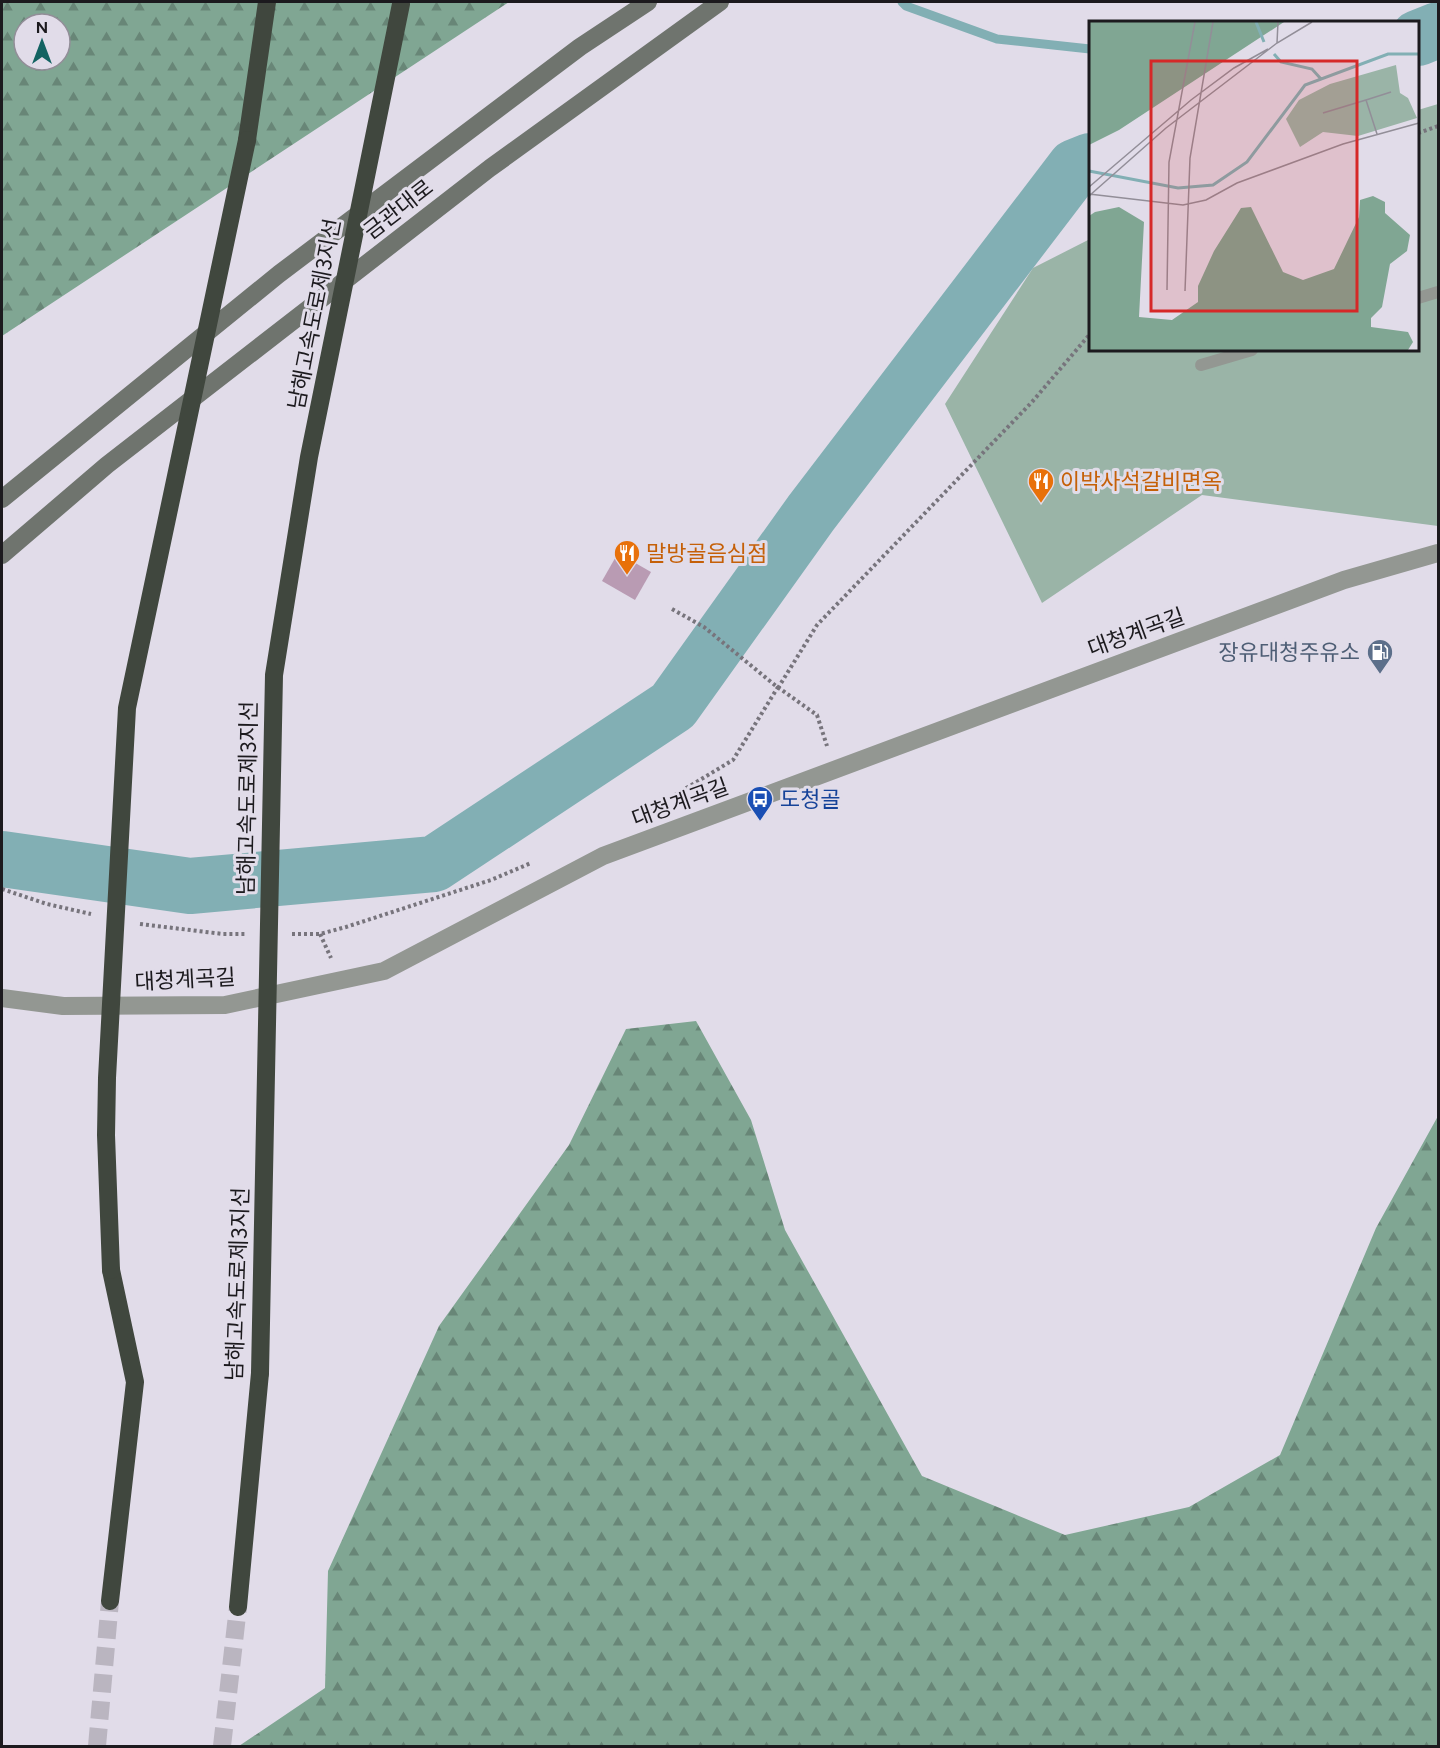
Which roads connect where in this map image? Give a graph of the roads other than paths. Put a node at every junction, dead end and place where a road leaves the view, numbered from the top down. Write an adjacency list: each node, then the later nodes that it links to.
1 (267, 2): 13 (highway, bridge)
2 (648, 2): 9 (main road, 금관대로)
3 (720, 2): 11 (main road, 금관대로)
4 (401, 3): 14 (highway, 남해고속도로제3지선, bridge)
5 (1438, 292): 6 (lane)
6 (1419, 298)
7 (1249, 351): 8 (lane)
8 (1201, 365)
9 (2, 499)
10 (1438, 553): 12 (street, 대청계곡길)
11 (2, 555)
12 (2, 998)
13 (110, 1601)
14 (238, 1607)

